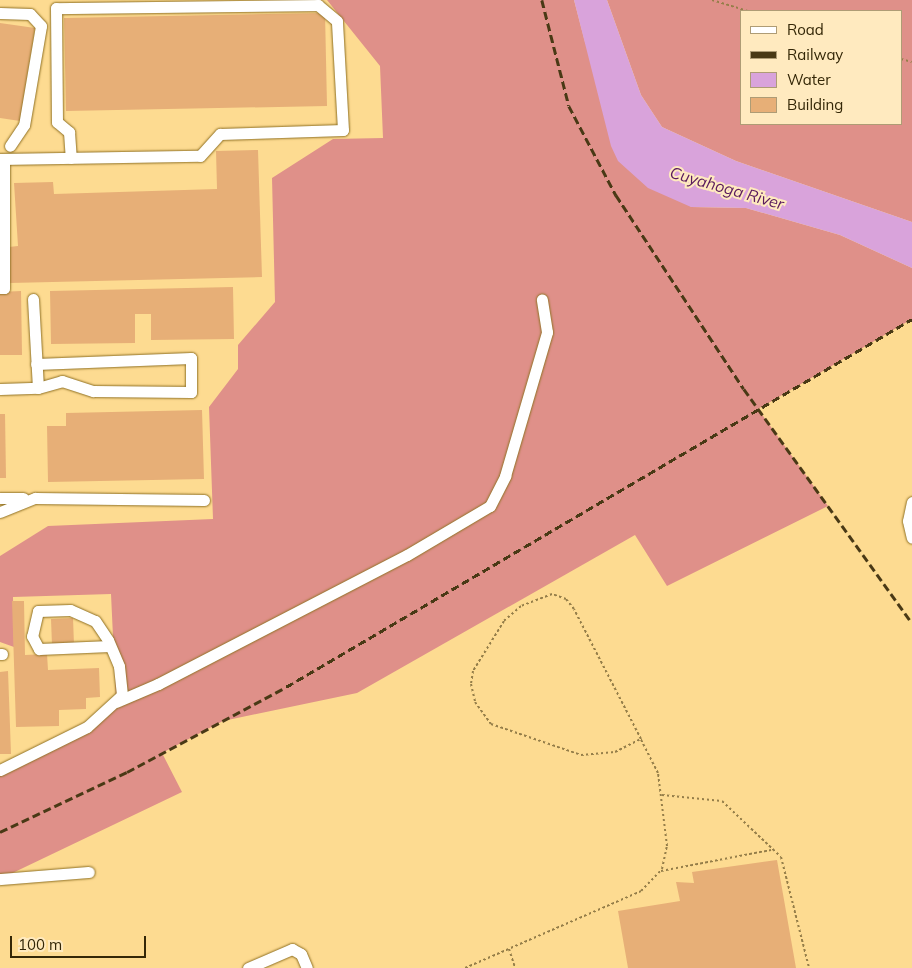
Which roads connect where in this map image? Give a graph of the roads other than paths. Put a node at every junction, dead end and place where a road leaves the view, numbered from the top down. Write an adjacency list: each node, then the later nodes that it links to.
1 (0, 14): 2 (street)
2 (5, 146): 4 (street)
3 (71, 158): 3 (street); 4 (street)
4 (7, 159): 5 (street)
5 (2, 288)
6 (33, 299): 8 (street)
7 (542, 299): 18 (street)
8 (36, 364): 9 (street); 9 (street)
9 (38, 388): 10 (street)
10 (0, 389)
11 (0, 498): 12 (street)
12 (35, 498): 13 (street); 15 (street)
13 (204, 500)
14 (912, 502): 16 (street)
15 (0, 512)
16 (912, 538)
17 (110, 646): 17 (street); 18 (street)
18 (116, 702): 19 (street)
19 (0, 770)
20 (89, 872): 21 (street)
21 (0, 880)
22 (248, 968): 23 (street)
23 (307, 968)

